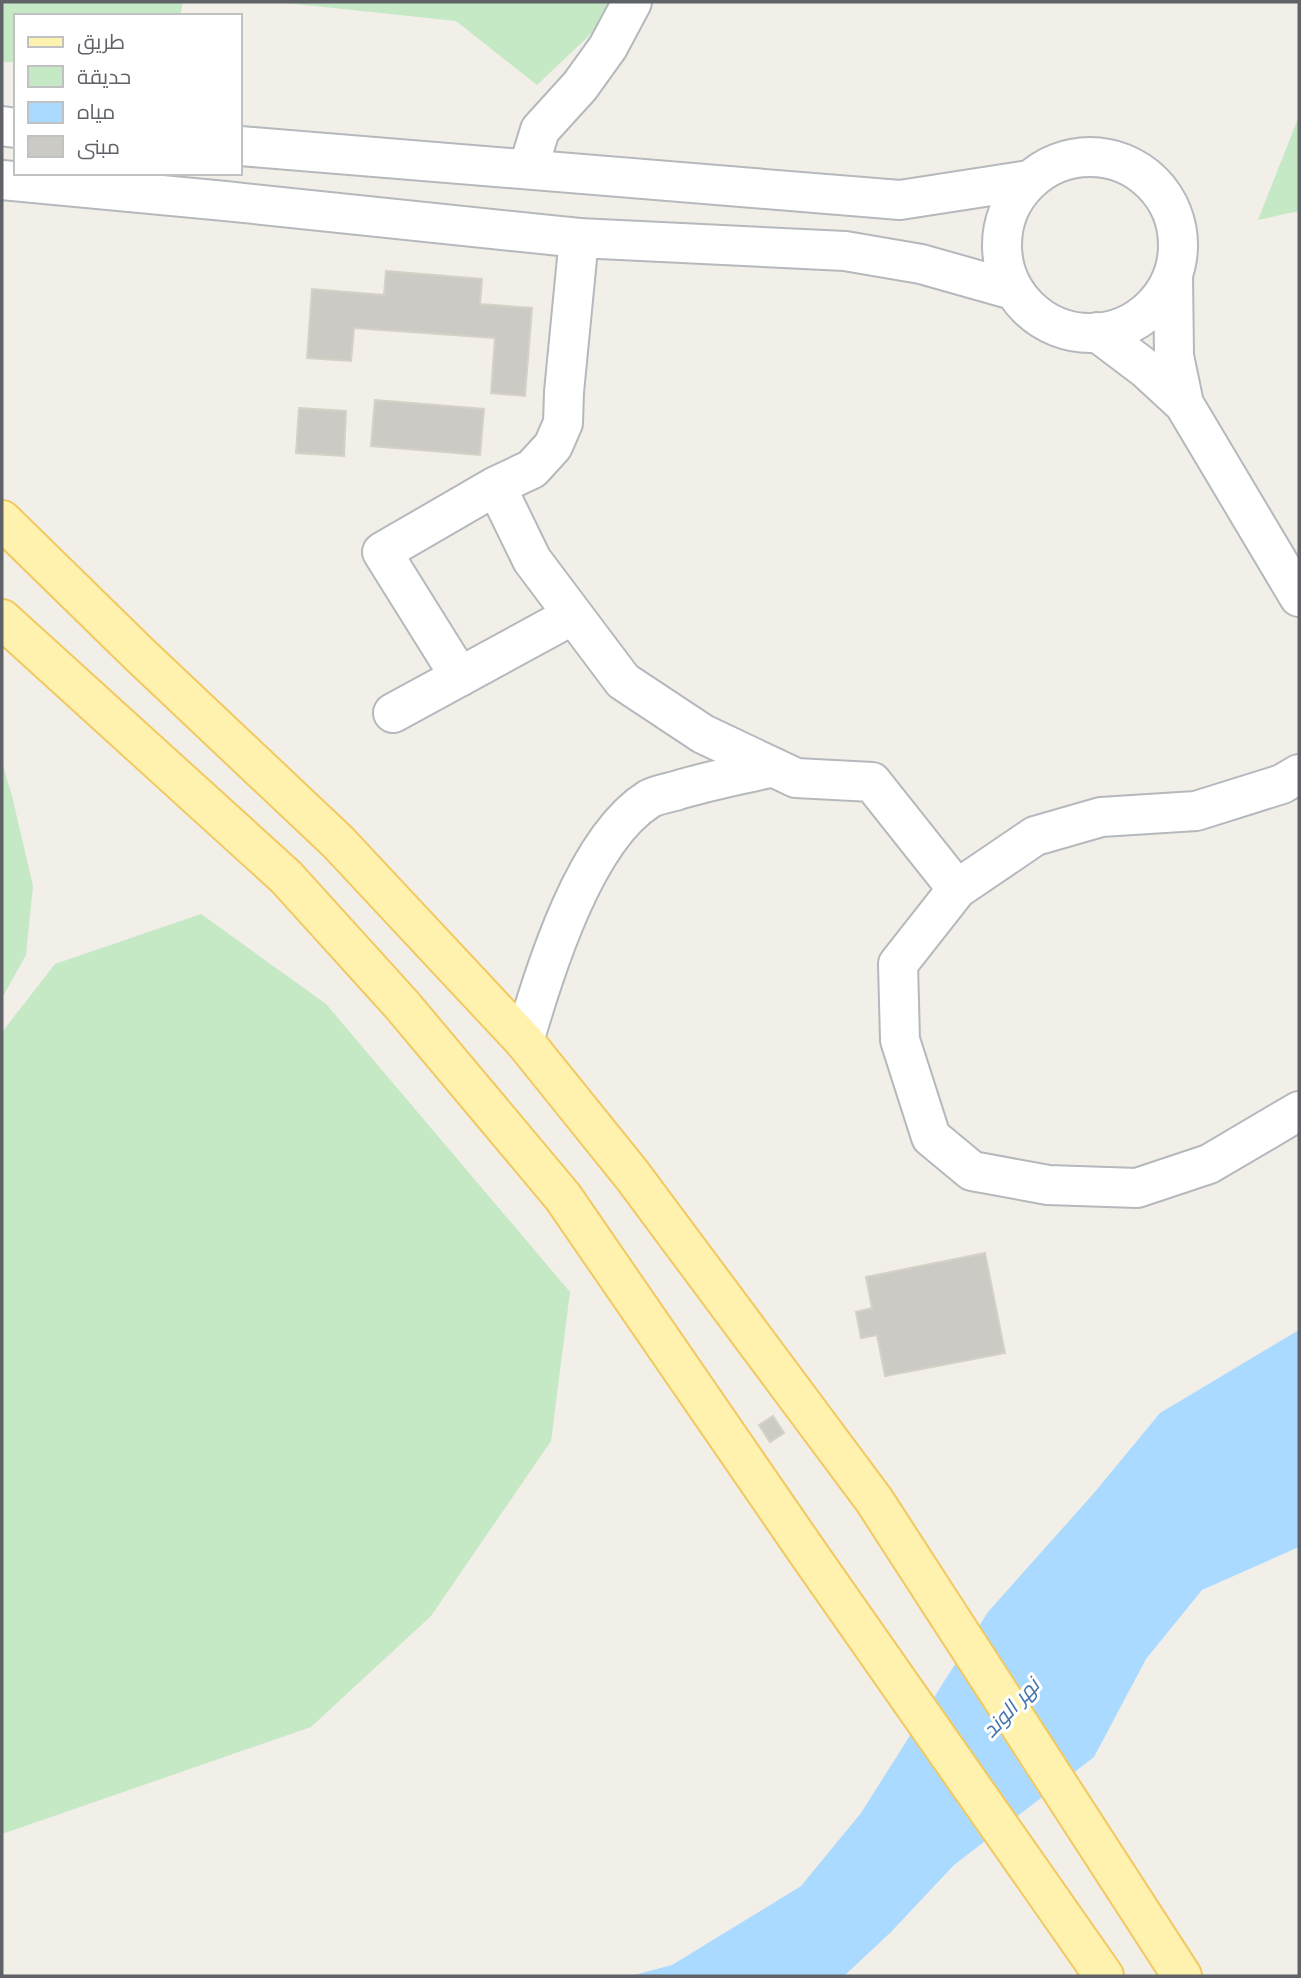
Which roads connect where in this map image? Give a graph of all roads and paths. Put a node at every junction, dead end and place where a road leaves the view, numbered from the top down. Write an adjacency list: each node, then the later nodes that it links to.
1 (632, 2): 3 (street)
2 (242, 146): 3 (street)
3 (528, 169): 5 (street)
4 (2, 180): 6 (street)
5 (1029, 180): 7 (street); 8 (street)
6 (579, 238): 8 (street); 11 (street)
7 (1173, 275): 9 (street); 10 (street)
8 (1013, 290): 9 (street)
9 (1097, 332): 10 (street)
10 (1184, 404): 13 (street)
11 (496, 486): 14 (street); 16 (street)
12 (2, 520): 21 (main road)
13 (1299, 597)
14 (573, 615): 16 (street); 18 (street)
15 (2, 619): 23 (main road)
16 (460, 677): 17 (street)
17 (393, 713)
18 (773, 767): 20 (street); 21 (street)
19 (1299, 774): 20 (street)
20 (957, 889): 22 (street)
21 (524, 1041): 24 (main road)
22 (1299, 1111)
23 (1104, 1976)
24 (1182, 1976)

